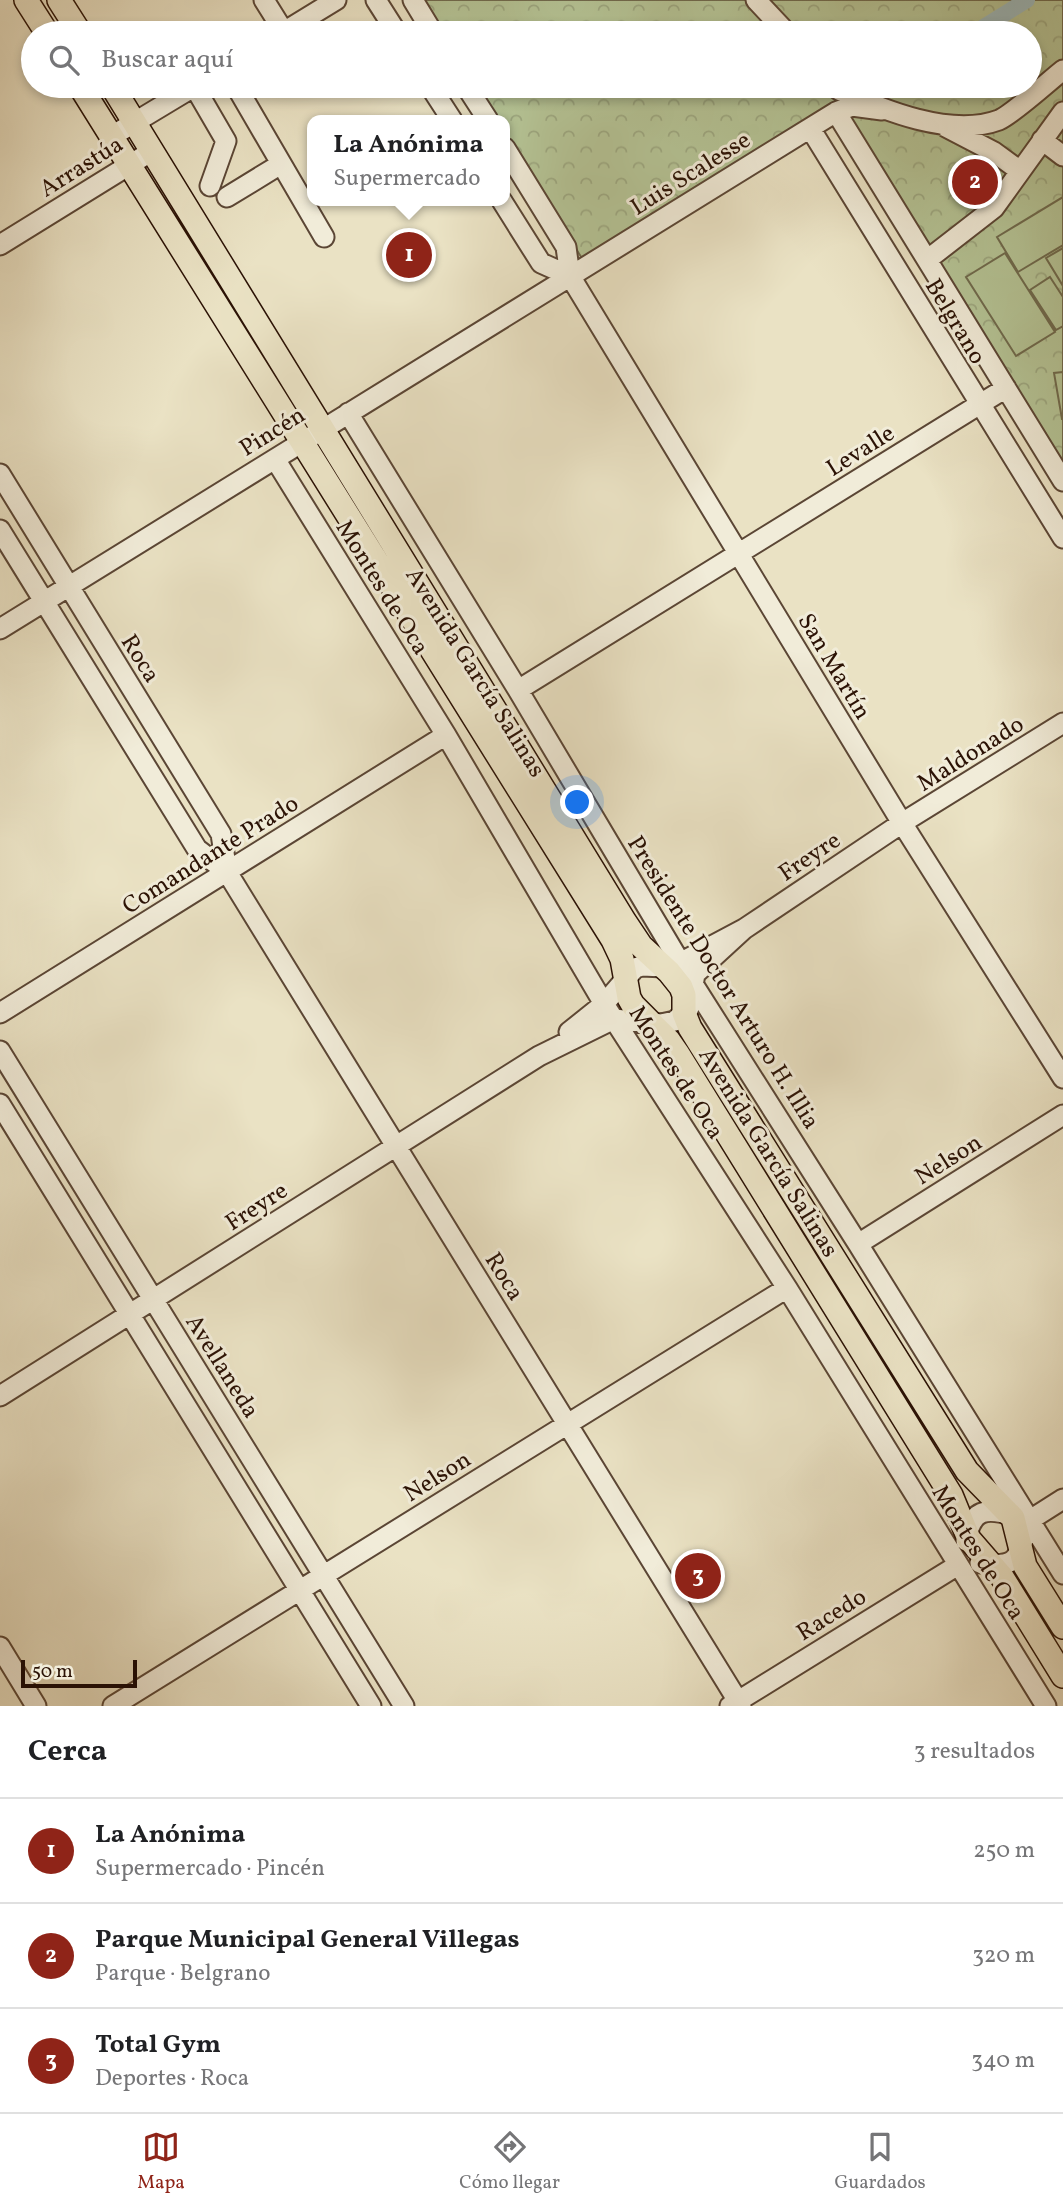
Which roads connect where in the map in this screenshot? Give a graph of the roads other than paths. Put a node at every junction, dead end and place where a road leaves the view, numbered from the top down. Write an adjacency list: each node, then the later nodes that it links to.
1 (26, 0): 8 (main road)
2 (59, 0): 9 (main road)
3 (264, 0): 10 (street)
4 (336, 0): 11 (street)
5 (376, 0): 12 (street)
6 (413, 0): 13 (street)
7 (756, 0): 14 (street)
8 (39, 21)
9 (72, 21)
10 (276, 21)
11 (301, 21)
12 (389, 21)
13 (426, 21)
14 (776, 21)
15 (1063, 70): 16 (street)
16 (1042, 86)
17 (88, 98): 36 (main road, Avenida García Salinas)
18 (119, 98): 34 (main road, Avenida García Salinas)
19 (176, 98): 34 (street, Arrastúa)
20 (202, 98): 45 (street)
21 (243, 98): 42 (street)
22 (438, 98): 30 (street)
23 (474, 98): 31 (street)
24 (840, 98): 28 (street)
25 (857, 98): 27 (street)
26 (1027, 98): 32 (street)
27 (882, 110): 28 (street); 33 (street)
28 (836, 112): 35 (street, Luis Scalesse); 50 (street, Belgrano)
29 (1063, 112): 37 (street)
30 (449, 115)
31 (485, 115)
32 (1000, 119): 33 (street); 39 (street)
33 (936, 122): 39 (street)
34 (135, 123): 36 (street, Arrastúa); 38 (main road, Avenida García Salinas)
35 (810, 128): 51 (street, Luis Scalesse); 53 (street, Belgrano)
36 (112, 136): 43 (main road, Avenida García Salinas)
37 (1042, 140): 41 (street); 44 (street)
38 (152, 151): 43 (street, Arrastúa); 55 (main road, Avenida García Salinas)
39 (994, 152): 44 (street)
40 (510, 156): 51 (street, San Martín)
41 (1063, 156)
42 (281, 164): 46 (street); 48 (street)
43 (129, 165): 49 (street, Arrastúa); 56 (main road, Avenida García Salinas)
44 (1020, 171): 50 (street)
45 (210, 186)
46 (227, 197)
47 (505, 206): 51 (street)
48 (324, 237)
49 (0, 245)
50 (927, 260): 52 (street, Belgrano)
51 (570, 276): 54 (street, Pincén); 62 (street, San Martín)
52 (1006, 388): 53 (street, Levalle); 59 (street, Belgrano)
53 (979, 405): 61 (street, Belgrano); 62 (street, Levalle)
54 (348, 414): 55 (street, Pincén); 66 (street, Presidente Doctor Arturo H. Illia)
55 (323, 429): 56 (street, Pincén); 72 (main road, Avenida García Salinas)
56 (300, 442): 57 (street, Pincén); 73 (main road, Avenida García Salinas)
57 (275, 458): 63 (street, Pincén); 68 (street, Montes de Oca)
58 (0, 474): 63 (street, Roca)
59 (1063, 481)
60 (0, 530): 64 (street, Roca)
61 (1063, 538)
62 (739, 554): 66 (street); 69 (street, San Martín)
63 (69, 586): 64 (street, Pincén); 70 (street, Roca)
64 (44, 601): 65 (street, Pincén); 70 (street, Roca)
65 (0, 629)
66 (518, 691): 72 (street, Presidente Doctor Arturo H. Illia)
67 (1063, 723): 69 (street, Maldonado)
68 (446, 735): 70 (street, Comandante Prado); 75 (street, Montes de Oca)
69 (902, 823): 71 (street, Freyre); 80 (street, San Martín)
70 (228, 872): 76 (street, Comandante Prado); 83 (street, Roca)
71 (744, 929): 72 (street, Freyre); 74 (street, Freyre)
72 (672, 965): 73 (street, Freyre); 74 (street, Presidente Doctor Arturo H. Illia); 77 (main road, Avenida García Salinas)
73 (626, 976): 75 (street, Freyre); 78 (main road, Avenida García Salinas)
74 (693, 984): 77 (street, Freyre); 84 (street, Presidente Doctor Arturo H. Illia)
75 (609, 1012): 78 (street); 83 (street, Freyre); 85 (street, Montes de Oca)
76 (0, 1013)
77 (684, 1013): 78 (street); 91 (main road, Avenida García Salinas)
78 (648, 1021): 92 (main road, Avenida García Salinas)
79 (0, 1051): 86 (street, Avellaneda)
80 (1063, 1078)
81 (0, 1104): 87 (street)
82 (1063, 1115): 84 (street, Nelson)
83 (396, 1146): 86 (street, Freyre); 89 (street, Roca)
84 (858, 1244): 91 (street, Presidente Doctor Arturo H. Illia)
85 (787, 1288): 89 (street, Nelson); 94 (street, Montes de Oca)
86 (154, 1301): 87 (street, Freyre); 97 (street, Avellaneda)
87 (130, 1315): 88 (street, Freyre); 98 (street)
88 (0, 1396)
89 (568, 1424): 97 (street, Nelson); 102 (street, Roca)
90 (1063, 1499): 91 (street)
91 (1020, 1517): 92 (street); 93 (main road, Avenida García Salinas); 96 (street, Presidente Doctor Arturo H. Illia)
92 (967, 1534): 94 (street); 95 (main road, Avenida García Salinas)
93 (1021, 1552): 95 (street); 99 (main road, Avenida García Salinas)
94 (958, 1564): 95 (street); 102 (street, Racedo); 107 (street, Montes de Oca)
95 (993, 1565): 101 (main road, Avenida García Salinas)
96 (1063, 1574)
97 (323, 1576): 98 (street, Nelson); 106 (street, Avellaneda)
98 (300, 1590): 104 (street, Nelson); 105 (street)
99 (1063, 1627)
100 (0, 1647): 103 (street)
101 (1063, 1676)
102 (737, 1704)
103 (36, 1706)
104 (113, 1706)
105 (371, 1706)
106 (404, 1706)
107 (1046, 1706)

